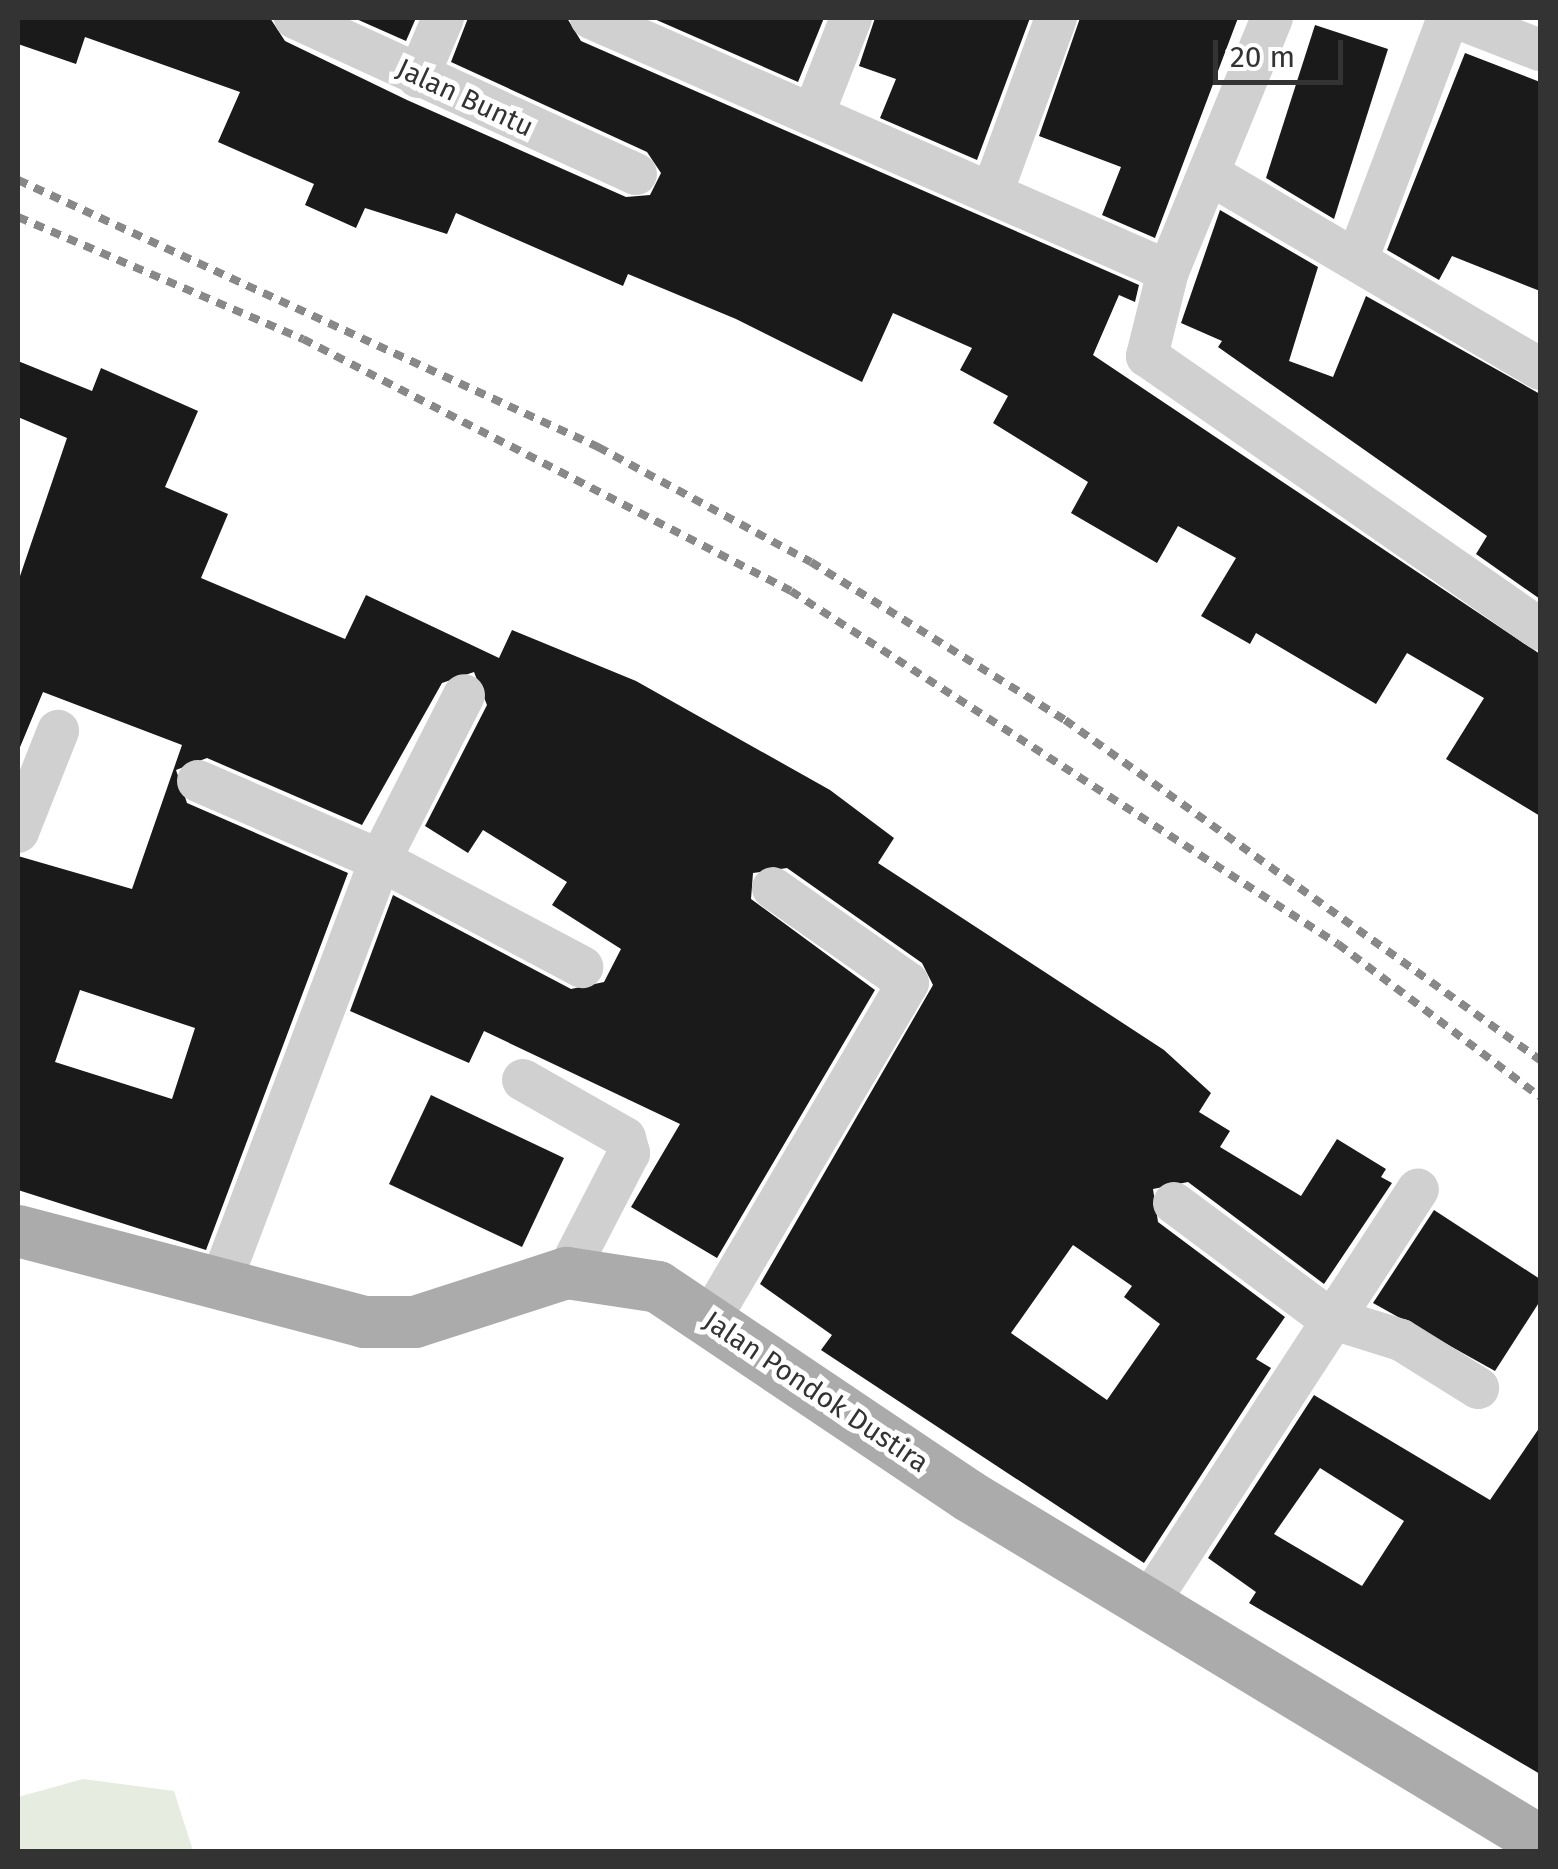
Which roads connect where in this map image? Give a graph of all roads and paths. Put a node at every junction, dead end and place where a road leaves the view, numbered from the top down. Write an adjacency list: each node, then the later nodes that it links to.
1 (295, 18): 11 (street, Jalan Buntu)
2 (443, 18): 11 (street)
3 (591, 18): 9 (street)
4 (850, 18): 12 (street)
5 (1056, 18): 15 (street)
6 (1272, 18): 14 (street)
7 (1448, 18): 16 (street)
8 (1457, 18): 10 (street)
9 (642, 28): 12 (street)
10 (1540, 50)
11 (418, 76): 13 (street, Jalan Buntu)
12 (813, 115): 15 (street)
13 (636, 174)
14 (1211, 175): 16 (street); 17 (street)
15 (992, 193): 17 (street)
16 (1356, 260): 18 (street)
17 (1168, 271): 19 (street)
18 (1539, 362)
19 (1540, 629)
20 (464, 695): 24 (street)
21 (58, 731): 23 (street)
22 (198, 781): 24 (street)
23 (18, 832)
24 (380, 860): 26 (street); 32 (street)
25 (774, 888): 34 (street)
26 (582, 967)
27 (524, 1080): 31 (street)
28 (1418, 1189): 33 (street)
29 (1174, 1203): 33 (street)
30 (18, 1231): 32 (main road, Jalan Pondok Dustira)
31 (568, 1273): 32 (main road, Jalan Pondok Dustira); 34 (main road, Jalan Pondok Dustira)
32 (222, 1279)
33 (1328, 1317): 35 (street); 36 (street)
34 (710, 1319): 36 (main road, Jalan Pondok Dustira)
35 (1478, 1388)
36 (1147, 1605): 37 (main road, Jalan Pondok Dustira)
37 (1540, 1841)

